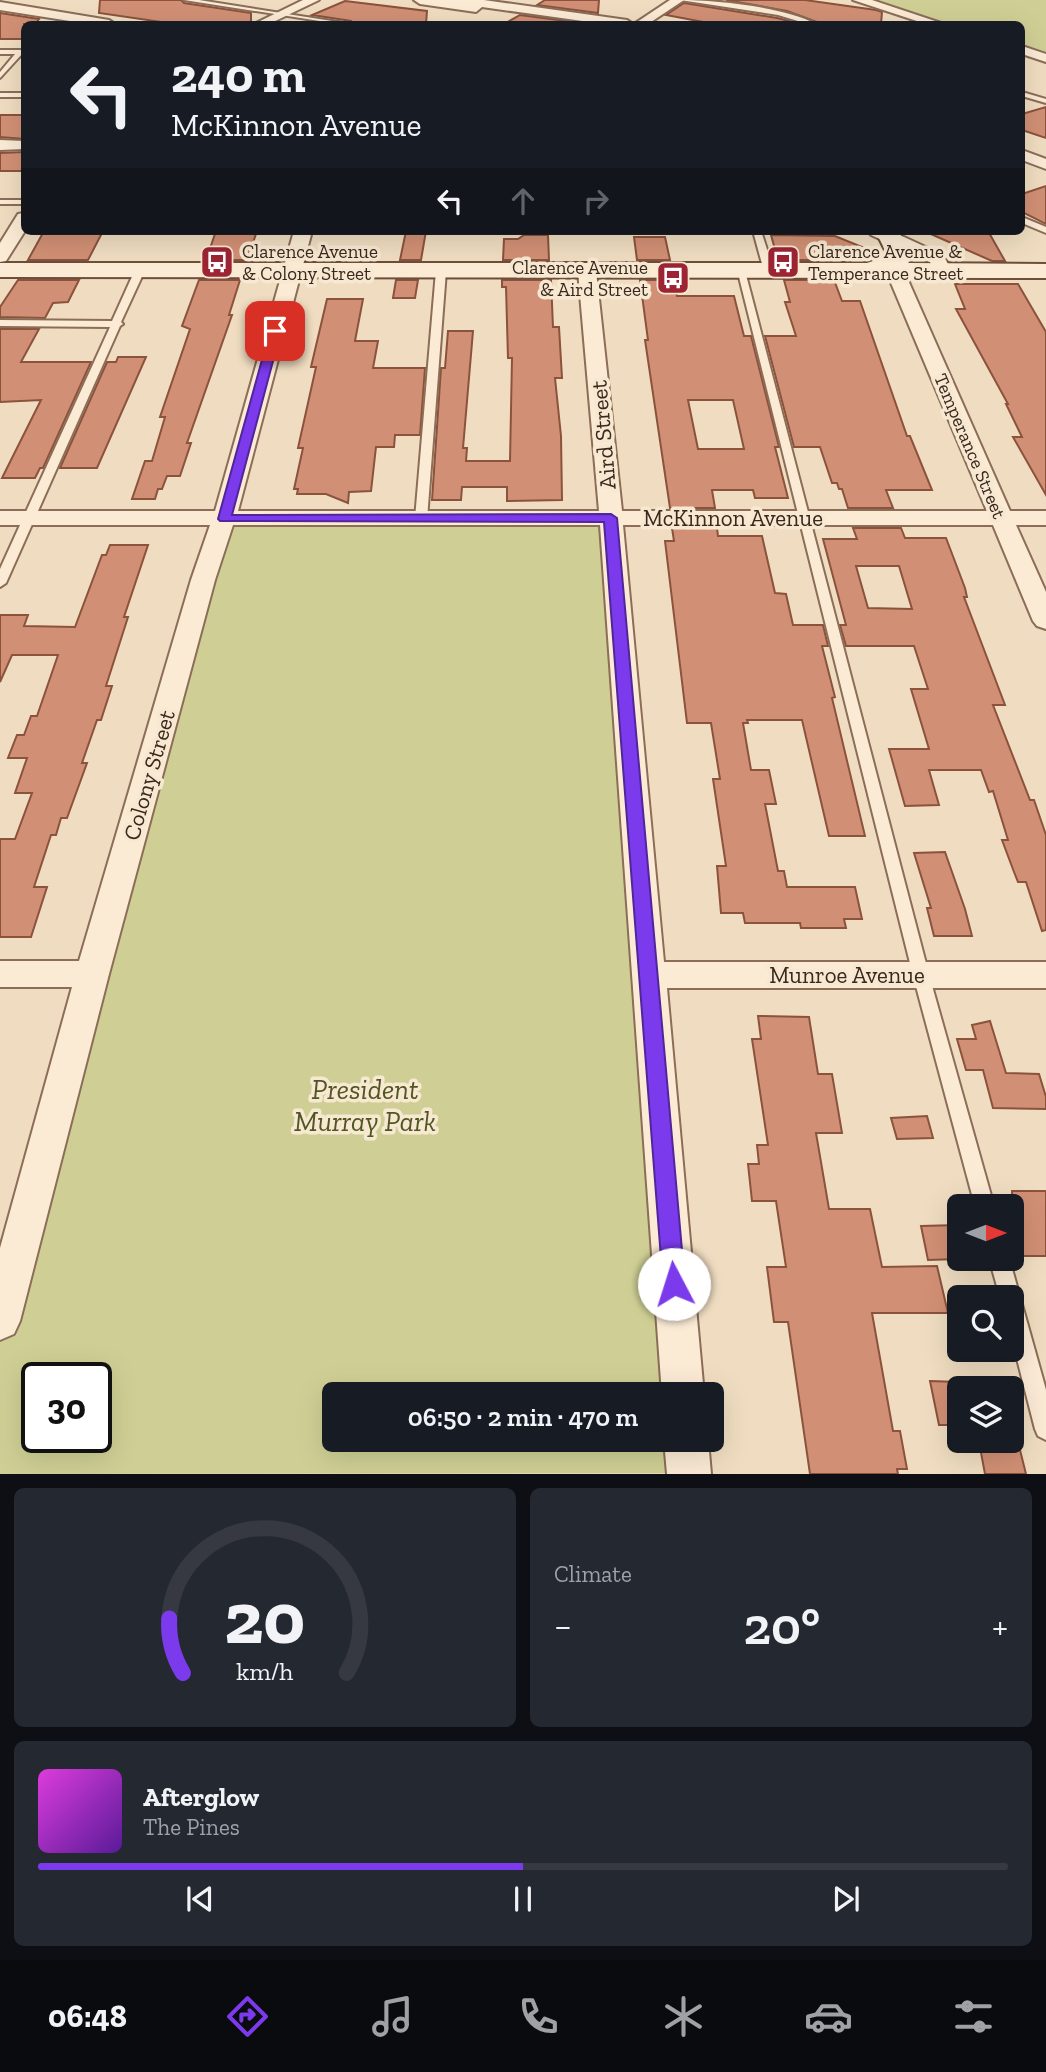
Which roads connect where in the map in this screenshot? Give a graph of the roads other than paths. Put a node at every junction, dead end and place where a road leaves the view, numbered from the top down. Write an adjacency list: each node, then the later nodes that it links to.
1 (187, 0): 10 (lane)
2 (313, 0): 10 (street)
3 (420, 0): 16 (street)
4 (458, 0): 17 (street)
5 (681, 0): 18 (street); 19 (lane)
6 (859, 0): 20 (street)
7 (0, 6): 9 (street)
8 (0, 13): 9 (street)
9 (41, 13): 11 (street)
10 (282, 14): 14 (street); 15 (lane)
11 (79, 19): 12 (street); 13 (street)
12 (0, 20)
13 (91, 21)
14 (267, 21)
15 (328, 21)
16 (568, 21)
17 (606, 21)
18 (645, 21)
19 (804, 21)
20 (928, 21)
21 (1025, 51): 25 (street)
22 (0, 52): 23 (lane)
23 (21, 52)
24 (21, 53): 27 (lane)
25 (1046, 60): 26 (street)
26 (1025, 67)
27 (0, 76)
28 (1025, 94): 31 (lane)
29 (0, 95): 30 (lane)
30 (21, 95)
31 (1046, 101)
32 (0, 135): 33 (street)
33 (21, 135)
34 (0, 145): 35 (street)
35 (21, 145)
36 (1025, 147): 37 (street)
37 (1046, 155)
38 (1025, 156): 39 (street)
39 (1046, 164)
40 (0, 202): 41 (lane)
41 (21, 202)
42 (1025, 221): 44 (lane)
43 (21, 223): 49 (street)
44 (1046, 230)
45 (302, 235): 52 (street, Colony Street)
46 (758, 235): 56 (lane)
47 (885, 235): 57 (main road)
48 (886, 235): 59 (street)
49 (0, 257)
50 (140, 270): 51 (main road); 52 (main road); 62 (lane)
51 (0, 271)
52 (291, 271): 53 (main road); 68 (street, Colony Street)
53 (441, 271): 54 (main road); 69 (lane)
54 (587, 271): 55 (main road); 65 (street, Aird Street)
55 (740, 271): 56 (main road); 70 (lane)
56 (769, 271): 57 (main road)
57 (867, 271): 58 (main road)
58 (895, 271): 59 (main road); 66 (street, Temperance Street)
59 (943, 271): 60 (main road)
60 (1044, 274)
61 (0, 323): 62 (lane)
62 (118, 324): 64 (lane)
63 (0, 518): 64 (street, McKinnon Avenue)
64 (30, 518): 68 (street, McKinnon Avenue); 71 (lane)
65 (611, 518): 69 (street, McKinnon Avenue); 70 (street, McKinnon Avenue); 75 (street, Aird Street)
66 (1001, 518): 67 (street, McKinnon Avenue); 70 (street, McKinnon Avenue); 72 (street, Temperance Street)
67 (1046, 518)
68 (225, 519): 69 (street, McKinnon Avenue); 74 (street, Colony Street)
69 (421, 519)
70 (805, 519): 76 (lane)
71 (0, 583)
72 (1046, 621)
73 (0, 974): 74 (street)
74 (92, 974): 79 (street, Colony Street)
75 (649, 975): 76 (street, Munroe Avenue); 81 (street, Aird Street)
76 (921, 975): 77 (street, Munroe Avenue); 78 (lane)
77 (1046, 975)
78 (982, 1194)
79 (0, 1321)
80 (1024, 1347): 82 (lane)
81 (682, 1382)
82 (1046, 1429)
83 (688, 1452): 84 (street)
84 (689, 1474)

